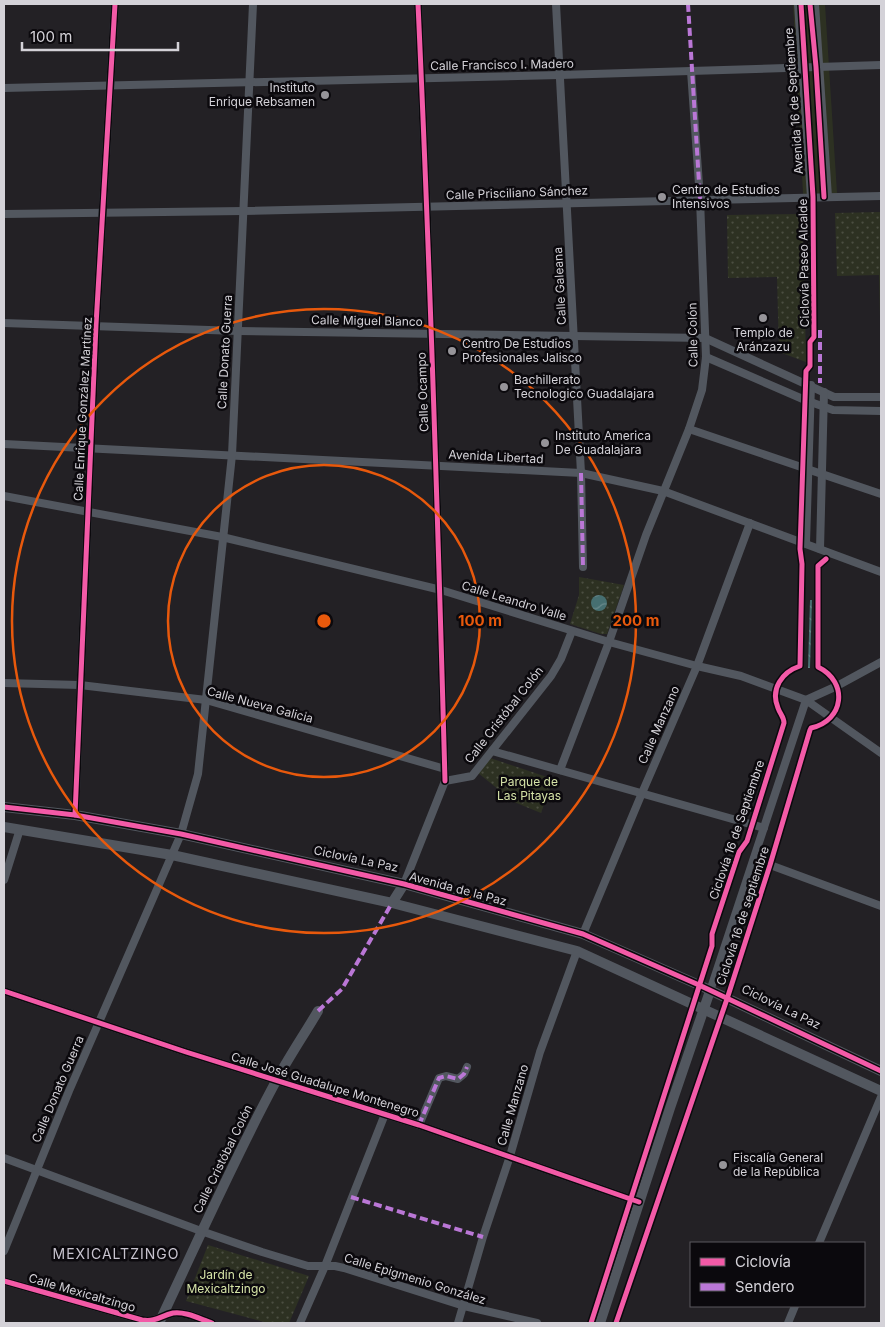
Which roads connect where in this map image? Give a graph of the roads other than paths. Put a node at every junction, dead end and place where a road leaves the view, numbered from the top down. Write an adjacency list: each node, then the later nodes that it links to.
1 (115, 4): 14 (street, Calle Enrique González Martínez)
2 (253, 4): 13 (street, Calle Donato Guerra)
3 (418, 4): 12 (street, Calle Ocampo)
4 (556, 4): 11 (street, Calle Galeana)
5 (798, 4): 8 (street, Avenida 16 de Septiembre)
6 (815, 4): 9 (street)
7 (881, 65): 9 (street, Calle Francisco I. Madero)
8 (802, 67): 9 (street, Calle Francisco I. Madero); 10 (street, Calle Francisco I. Madero); 17 (street, Avenida 16 de Septiembre)
9 (820, 67): 18 (street)
10 (691, 71): 11 (street, Calle Francisco I. Madero); 19 (street, Calle Colón)
11 (560, 75): 12 (street, Calle Francisco I. Madero); 20 (street, Calle Galeana)
12 (422, 78): 13 (street, Calle Francisco I. Madero); 21 (street, Calle Ocampo)
13 (250, 82): 14 (street, Calle Francisco I. Madero); 22 (street, Calle Donato Guerra)
14 (110, 87): 15 (street, Calle Francisco I. Madero); 23 (street, Calle Enrique González Martínez)
15 (4, 88)
16 (881, 196): 18 (street, Calle Prisciliano Sánchez)
17 (811, 197): 18 (street, Calle Prisciliano Sánchez); 19 (street, Calle Prisciliano Sánchez)
18 (828, 197)
19 (700, 199): 20 (street, Calle Prisciliano Sánchez); 30 (street, Calle Colón)
20 (566, 203): 21 (street, Calle Prisciliano Sánchez); 29 (street, Calle Galeana)
21 (428, 207): 22 (street, Calle Prisciliano Sánchez); 28 (street, Calle Ocampo)
22 (243, 211): 23 (street, Calle Prisciliano Sánchez); 27 (street, Calle Donato Guerra)
23 (103, 212): 24 (street, Calle Prisciliano Sánchez); 26 (street, Calle Enrique González Martínez)
24 (4, 214)
25 (4, 323): 26 (street, Calle Miguel Blanco)
26 (96, 326): 27 (street, Calle Miguel Blanco); 40 (street, Calle Enrique González Martínez)
27 (238, 331): 28 (street, Calle Miguel Blanco); 41 (street, Calle Donato Guerra)
28 (431, 333): 29 (street, Calle Miguel Blanco); 42 (street, Calle Ocampo)
29 (574, 336): 30 (street, Calle Miguel Blanco); 44 (street, Calle Galeana)
30 (705, 338): 31 (street, Calle Colón); 32 (street, Calle Miguel Blanco)
31 (706, 357): 35 (street); 38 (street, Calle Colón)
32 (811, 385): 33 (street, Calle Miguel Blanco); 35 (street)
33 (824, 392): 34 (street, Calle Miguel Blanco); 36 (street)
34 (881, 398)
35 (810, 402): 36 (street); 43 (street)
36 (824, 407): 37 (street); 45 (street)
37 (881, 411)
38 (689, 429): 43 (street); 46 (street, Calle Colón)
39 (4, 444): 40 (street, Avenida Libertad)
40 (91, 447): 41 (street, Avenida Libertad); 49 (street, Calle Enrique González Martínez)
41 (232, 455): 42 (street, Avenida Libertad); 51 (street, Calle Donato Guerra)
42 (436, 466): 44 (street, Avenida Libertad); 56 (street, Calle Ocampo)
43 (808, 470): 45 (street); 52 (street)
44 (581, 473): 46 (street, Avenida Libertad); 54 (street, Calle Galeana)
45 (822, 475): 47 (street); 53 (street)
46 (663, 491): 50 (street, Avenida Libertad); 58 (street, Calle Colón)
47 (881, 494)
48 (4, 496): 49 (street, Calle Leandro Valle)
49 (88, 511): 51 (street, Calle Leandro Valle); 62 (street, Calle Enrique González Martínez)
50 (750, 523): 52 (street, Avenida Libertad); 60 (street, Calle Manzano)
51 (222, 537): 56 (street, Calle Leandro Valle); 63 (street, Calle Donato Guerra)
52 (806, 543): 53 (street, Avenida Libertad)
53 (820, 548): 55 (street, Avenida Libertad)
54 (583, 566)
55 (881, 572)
56 (441, 590): 57 (street, Calle Leandro Valle); 67 (street, Calle Ocampo)
57 (572, 631): 58 (street, Calle Leandro Valle); 65 (street, Calle Cristóbal Colón)
58 (609, 642): 60 (street, Calle Leandro Valle); 68 (street, Calle Colón)
59 (881, 662): 64 (street)
60 (697, 666): 64 (street, Calle Leandro Valle); 70 (street, Calle Manzano)
61 (4, 683): 62 (street, Calle Nueva Galicia)
62 (80, 685): 63 (street, Calle Nueva Galicia); 72 (street, Calle Enrique González Martínez)
63 (206, 700): 67 (street, Calle Nueva Galicia); 76 (street, Calle Donato Guerra)
64 (806, 700): 66 (street, Calle Leandro Valle); 74 (street)
65 (492, 751): 68 (street); 69 (street, Calle Cristóbal Colón)
66 (881, 753)
67 (445, 769): 69 (street, Calle Ocampo)
68 (560, 770): 70 (street)
69 (445, 781): 80 (street)
70 (642, 793): 74 (street); 83 (street, Calle Manzano)
71 (4, 808): 72 (street, Avenida de la Paz)
72 (75, 815): 76 (street, Avenida de la Paz)
73 (4, 827): 75 (street)
74 (764, 828): 78 (street)
75 (20, 829): 77 (street); 79 (street)
76 (181, 834): 77 (street, Calle Donato Guerra); 80 (street, Avenida de la Paz)
77 (172, 855): 81 (street); 89 (street, Calle Donato Guerra)
78 (754, 859): 82 (street); 86 (street)
79 (4, 880)
80 (404, 884): 81 (street); 83 (street, Avenida de la Paz)
81 (392, 903): 84 (street)
82 (881, 906)
83 (583, 934): 86 (street, Avenida de la Paz)
84 (577, 951): 87 (street); 97 (street, Calle Manzano)
85 (4, 991): 89 (street, Calle José Guadalupe Montenegro)
86 (710, 991): 87 (street); 91 (street, Avenida de la Paz)
87 (704, 1010): 93 (street); 100 (street)
88 (318, 1011): 92 (street, Calle Cristóbal Colón)
89 (98, 1022): 92 (street, Calle José Guadalupe Montenegro); 99 (street, Calle Donato Guerra)
90 (467, 1067): 96 (street)
91 (881, 1071)
92 (276, 1081): 95 (street, Calle José Guadalupe Montenegro); 101 (street, Calle Cristóbal Colón)
93 (881, 1091)
94 (881, 1097): 102 (street)
95 (385, 1114): 96 (street, Calle José Guadalupe Montenegro); 104 (street)
96 (419, 1125): 97 (street, Calle José Guadalupe Montenegro)
97 (510, 1156): 100 (street, Calle José Guadalupe Montenegro); 106 (street, Calle Manzano)
98 (4, 1158): 99 (street, Calle Epigmenio González)
99 (37, 1170): 101 (street, Calle Epigmenio González); 103 (street, Calle Donato Guerra)
100 (639, 1202): 113 (street)
101 (201, 1231): 104 (street, Calle Epigmenio González); 108 (street, Calle Cristóbal Colón)
102 (819, 1242)
103 (4, 1251)
104 (326, 1266): 106 (street, Calle Epigmenio González); 110 (street)
105 (4, 1281): 108 (street, Calle Mexicaltzingo)
106 (464, 1306): 111 (street, Calle Manzano); 112 (street, Calle Epigmenio González)
107 (795, 1307): 114 (street)
108 (160, 1321): 109 (street, Calle Mexicaltzingo)
109 (212, 1323)
110 (300, 1323)
111 (458, 1323)
112 (537, 1323)
113 (600, 1323)
114 (788, 1323)

